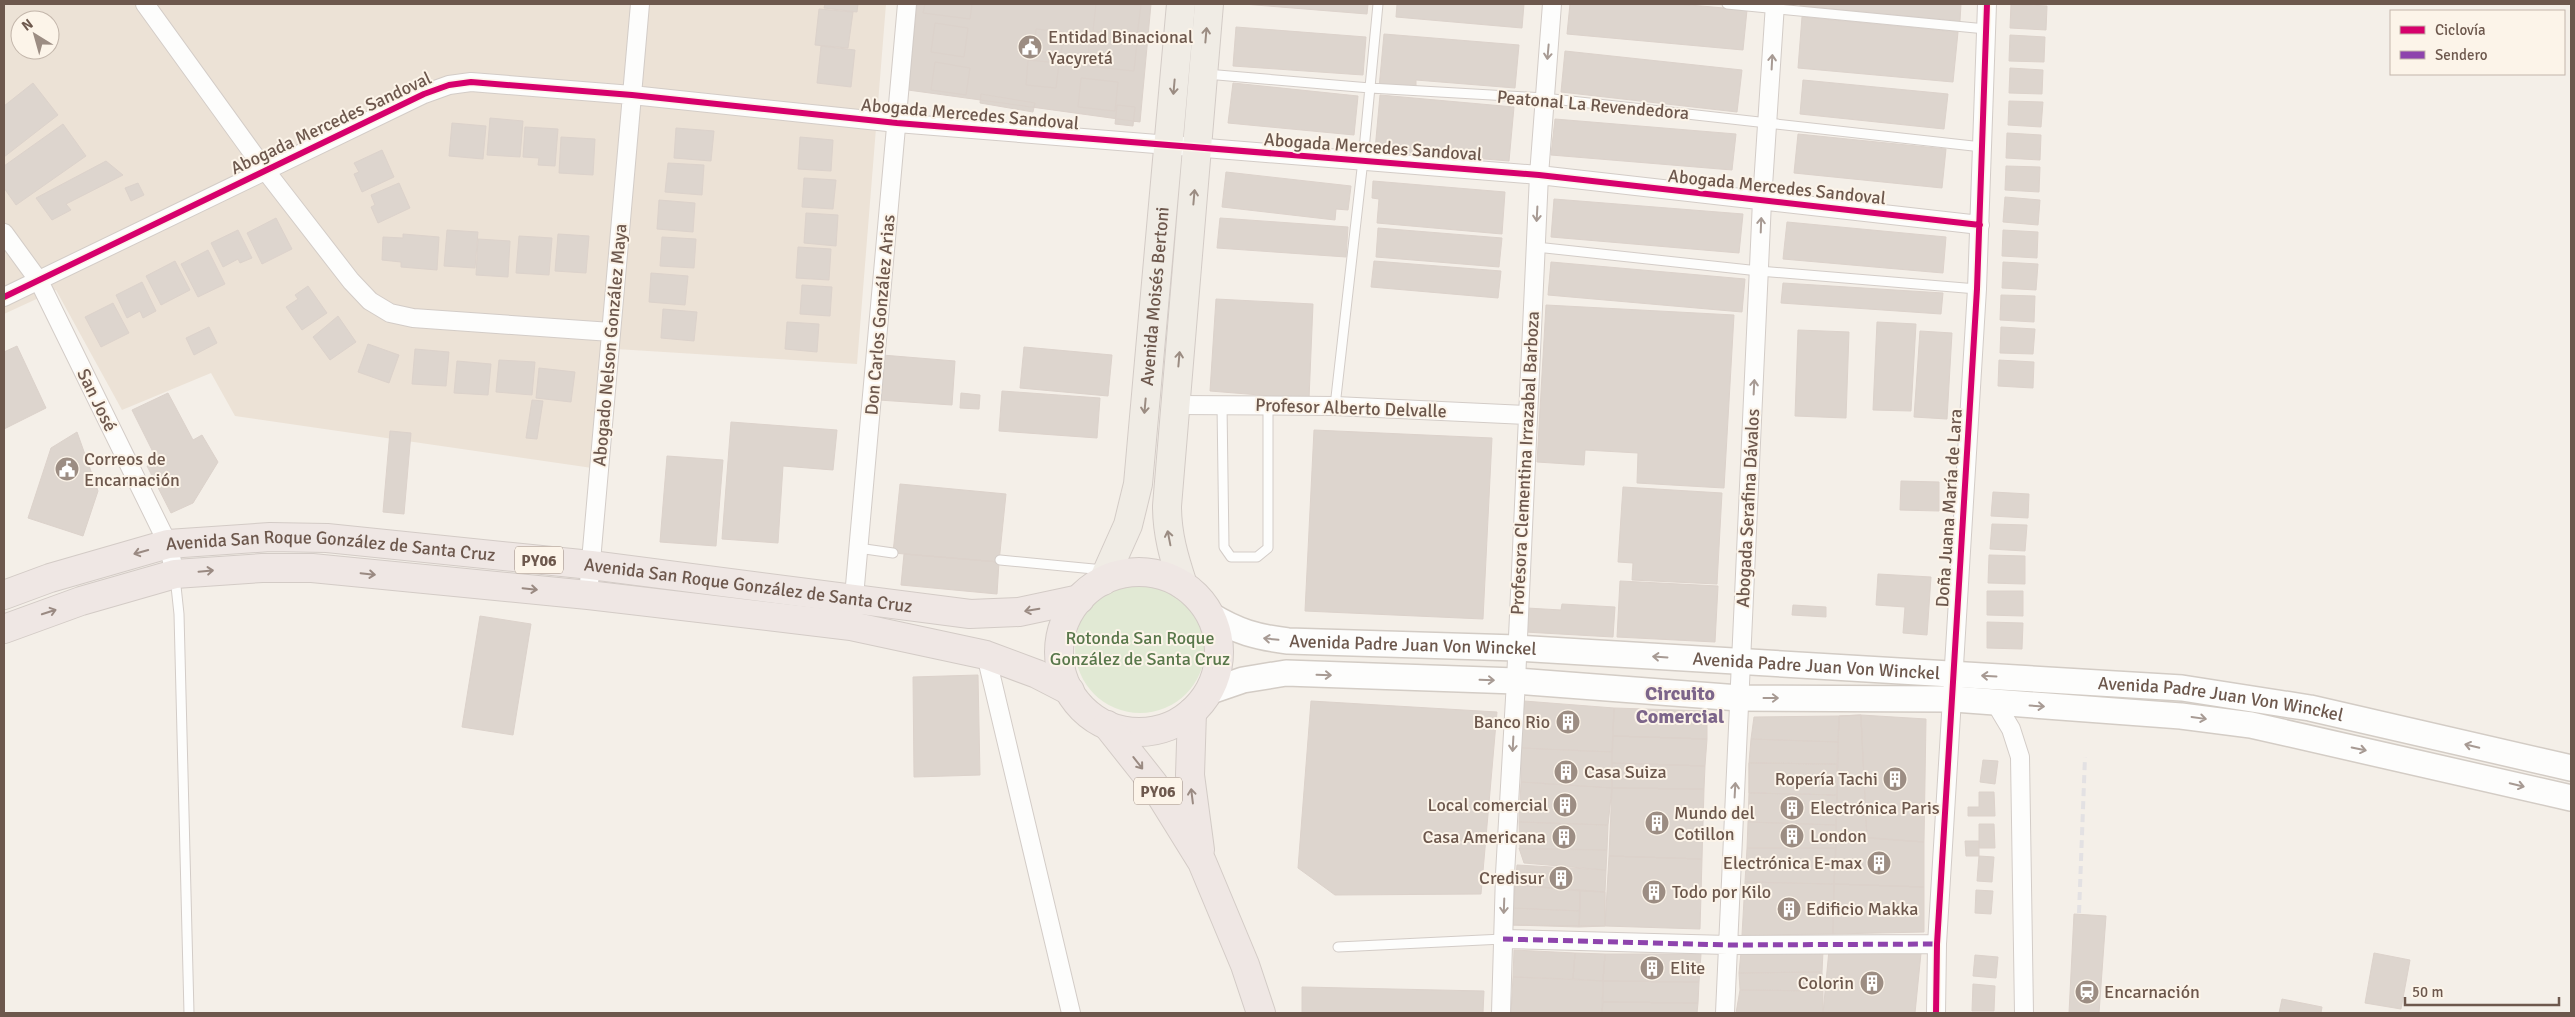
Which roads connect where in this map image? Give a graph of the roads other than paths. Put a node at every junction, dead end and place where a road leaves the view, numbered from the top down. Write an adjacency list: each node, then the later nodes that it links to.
1 (146, 4): 22 (street)
2 (640, 4): 14 (street, Abogado Nelson González Maya)
3 (907, 4): 17 (street, Don Carlos González Arias)
4 (1182, 4): 18 (main road, Avenida Moisés Bertoni, one-way to 18)
5 (1209, 4): 12 (main road, Avenida Moisés Bertoni, one-way to 5)
6 (1378, 4): 13 (lane)
7 (1552, 4): 15 (street, Profesora Clementina Irrazabal Barboza, one-way to 15)
8 (1727, 4): 10 (lane)
9 (1987, 4): 11 (street, Doña Juana María de Lara)
10 (1775, 6): 11 (lane); 16 (street, Abogada Serafina Dávalos, one-way to 10)
11 (1986, 29): 19 (street, Doña Juana María de Lara)
12 (1203, 74): 13 (lane, Peatonal La Revendedora); 20 (main road, Avenida Moisés Bertoni)
13 (1370, 88): 15 (lane, Peatonal La Revendedora); 21 (lane)
14 (632, 95): 17 (street, Abogada Mercedes Sandoval); 22 (street, Abogada Mercedes Sandoval); 32 (street, Abogado Nelson González Maya)
15 (1544, 98): 16 (lane, Peatonal La Revendedora); 23 (street, Profesora Clementina Irrazabal Barboza)
16 (1768, 122): 19 (lane, Peatonal La Revendedora); 24 (street, Abogada Serafina Dávalos)
17 (897, 123): 18 (street, Abogada Mercedes Sandoval); 39 (street, Don Carlos González Arias)
18 (1168, 146): 20 (street, Abogada Mercedes Sandoval); 44 (main road, Avenida Moisés Bertoni, one-way to 44)
19 (1982, 147): 25 (street, Doña Juana María de Lara)
20 (1199, 150): 21 (street, Abogada Mercedes Sandoval); 33 (main road, Avenida Moisés Bertoni, one-way to 20)
21 (1363, 160): 23 (street, Abogada Mercedes Sandoval); 36 (lane)
22 (265, 170): 29 (street, Abogada Mercedes Sandoval); 32 (street)
23 (1539, 176): 24 (street, Abogada Mercedes Sandoval); 27 (street, Profesora Clementina Irrazabal Barboza, one-way to 27)
24 (1762, 201): 25 (street, Abogada Mercedes Sandoval); 28 (street, Abogada Serafina Dávalos, one-way to 24)
25 (1980, 225): 30 (street, Doña Juana María de Lara)
26 (4, 233): 29 (street, San José)
27 (1536, 246): 28 (lane); 37 (street, Profesora Clementina Irrazabal Barboza)
28 (1760, 271): 30 (lane); 55 (street, Abogada Serafina Dávalos, one-way to 28)
29 (38, 281): 31 (street, Abogada Mercedes Sandoval); 38 (street, San José)
30 (1977, 289): 56 (street, Doña Juana María de Lara)
31 (4, 297)
32 (611, 332): 42 (street, Abogado Nelson González Maya)
33 (1174, 405): 34 (street, Profesor Alberto Delvalle); 45 (main road, Avenida Moisés Bertoni, one-way to 33)
34 (1222, 405): 35 (street, Profesor Alberto Delvalle); 35 (lane)
35 (1268, 405): 36 (street, Profesor Alberto Delvalle)
36 (1335, 406): 37 (street, Profesor Alberto Delvalle)
37 (1527, 414): 53 (street, Profesora Clementina Irrazabal Barboza)
38 (168, 544): 42 (highway, Avenida San Roque González de Santa Cruz / PY06); 43 (street, San José); 46 (highway, Avenida San Roque González de Santa Cruz / PY06, one-way to 46)
39 (858, 548): 40 (lane); 48 (street, Don Carlos González Arias)
40 (893, 553)
41 (1000, 560): 44 (lane)
42 (591, 566): 47 (street, Abogado Nelson González Maya); 48 (highway, Avenida San Roque González de Santa Cruz / PY06)
43 (175, 574): 47 (highway, Avenida San Roque González de Santa Cruz / PY06, one-way to 47); 52 (highway, Avenida San Roque González de Santa Cruz / PY06, one-way to 43); 71 (lane)
44 (1106, 576): 45 (highway, PY06); 49 (highway, PY06)
45 (1183, 585): 50 (highway, PY06)
46 (4, 595)
47 (588, 595): 51 (highway, Avenida San Roque González de Santa Cruz / PY06)
48 (854, 597): 49 (highway, Avenida San Roque González de Santa Cruz / PY06, one-way to 48); 51 (street, Don Carlos González Arias)
49 (1080, 600): 58 (highway, PY06)
50 (1210, 615): 53 (main road, Avenida Padre Juan Von Winckel, one-way to 50); 61 (highway, PY06)
51 (851, 626): 54 (highway, Avenida San Roque González de Santa Cruz / PY06)
52 (4, 629)
53 (1517, 648): 55 (main road, Avenida Padre Juan Von Winckel, one-way to 53); 57 (street, Profesora Clementina Irrazabal Barboza)
54 (986, 655): 58 (highway, Avenida San Roque González de Santa Cruz / PY06); 72 (street)
55 (1741, 663): 56 (main road, Avenida Padre Juan Von Winckel); 59 (street, Abogada Serafina Dávalos)
56 (1954, 674): 60 (street, Doña Juana María de Lara); 64 (main road, Avenida Padre Juan Von Winckel, one-way to 56)
57 (1516, 681): 59 (main road, Avenida Padre Juan Von Winckel); 61 (main road, Avenida Padre Juan Von Winckel, one-way to 57); 67 (street, Profesora Clementina Irrazabal Barboza, one-way to 67)
58 (1070, 691): 63 (highway, PY06)
59 (1739, 698): 60 (main road, Avenida Padre Juan Von Winckel, one-way to 60); 69 (street, Abogada Serafina Dávalos, one-way to 59)
60 (1954, 699): 62 (main road, Avenida Padre Juan Von Winckel); 68 (street, Doña Juana María de Lara)
61 (1200, 702): 63 (highway, PY06); 66 (highway, PY06, one-way to 61)
62 (1996, 704): 65 (main road, Avenida Padre Juan Von Winckel, one-way to 65); 77 (street)
63 (1107, 725): 66 (highway, PY06, one-way to 66)
64 (2571, 768)
65 (2571, 798)
66 (1202, 862): 73 (highway, PY06)
67 (1503, 939): 69 (street); 70 (lane); 74 (street, Profesora Clementina Irrazabal Barboza)
68 (1937, 944): 69 (street); 76 (street, Doña Juana María de Lara)
69 (1728, 945): 75 (street, Abogada Serafina Dávalos)
70 (1338, 948)
71 (189, 1013)
72 (1071, 1013)
73 (1261, 1013)
74 (1501, 1013)
75 (1725, 1013)
76 (1936, 1013)
77 (2024, 1013)

